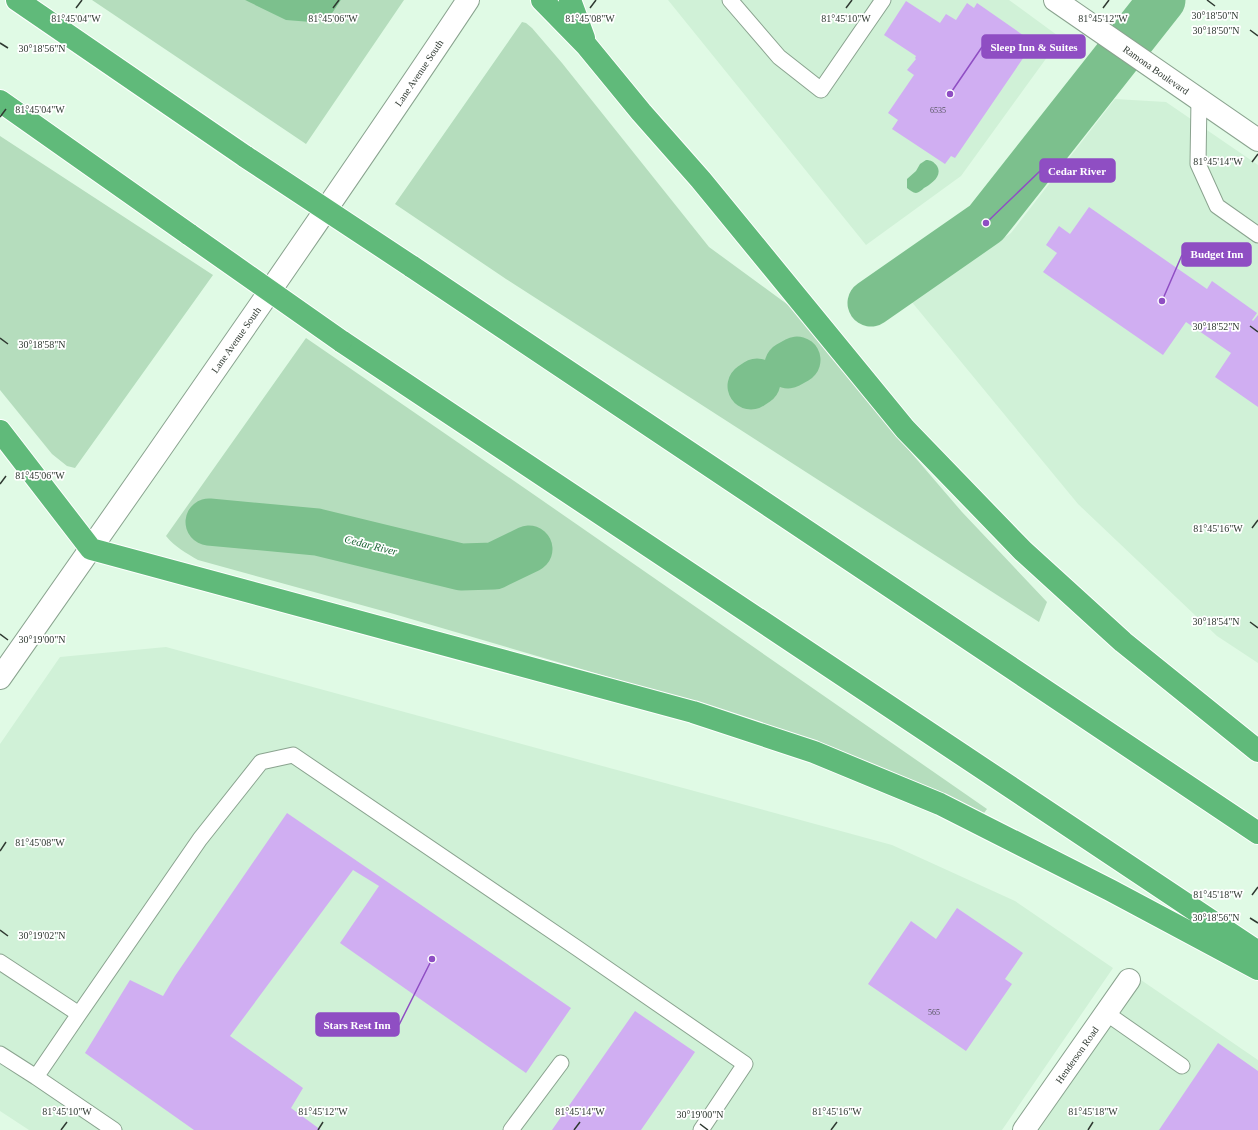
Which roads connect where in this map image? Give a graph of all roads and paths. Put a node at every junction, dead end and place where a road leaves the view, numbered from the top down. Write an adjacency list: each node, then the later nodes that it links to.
1 (17, 0): 17 (highway, bridge)
2 (468, 0): 14 (main road, Lane Avenue South)
3 (542, 0): 8 (highway)
4 (570, 0): 8 (highway)
5 (883, 0): 7 (lane)
6 (1055, 0): 9 (main road, Ramona Boulevard)
7 (736, 2)
8 (586, 45): 16 (highway)
9 (1199, 100): 11 (main road, Ramona Boulevard); 12 (lane)
10 (0, 101): 18 (highway, bridge)
11 (1258, 140)
12 (1258, 235)
13 (0, 431): 14 (highway)
14 (91, 549): 15 (main road, Lane Avenue South); 20 (highway)
15 (0, 678)
16 (1258, 751)
17 (1258, 833)
18 (1258, 952)
19 (0, 962): 23 (lane)
20 (1258, 969)
21 (1129, 980): 22 (main road, Henderson Road)
22 (1106, 1013): 26 (lane); 31 (main road, Henderson Road)
23 (79, 1014): 27 (lane); 30 (lane)
24 (0, 1054): 27 (lane)
25 (561, 1063): 29 (lane)
26 (1182, 1066)
27 (36, 1077): 28 (lane)
28 (114, 1130)
29 (511, 1130)
30 (701, 1130)
31 (1024, 1130)

